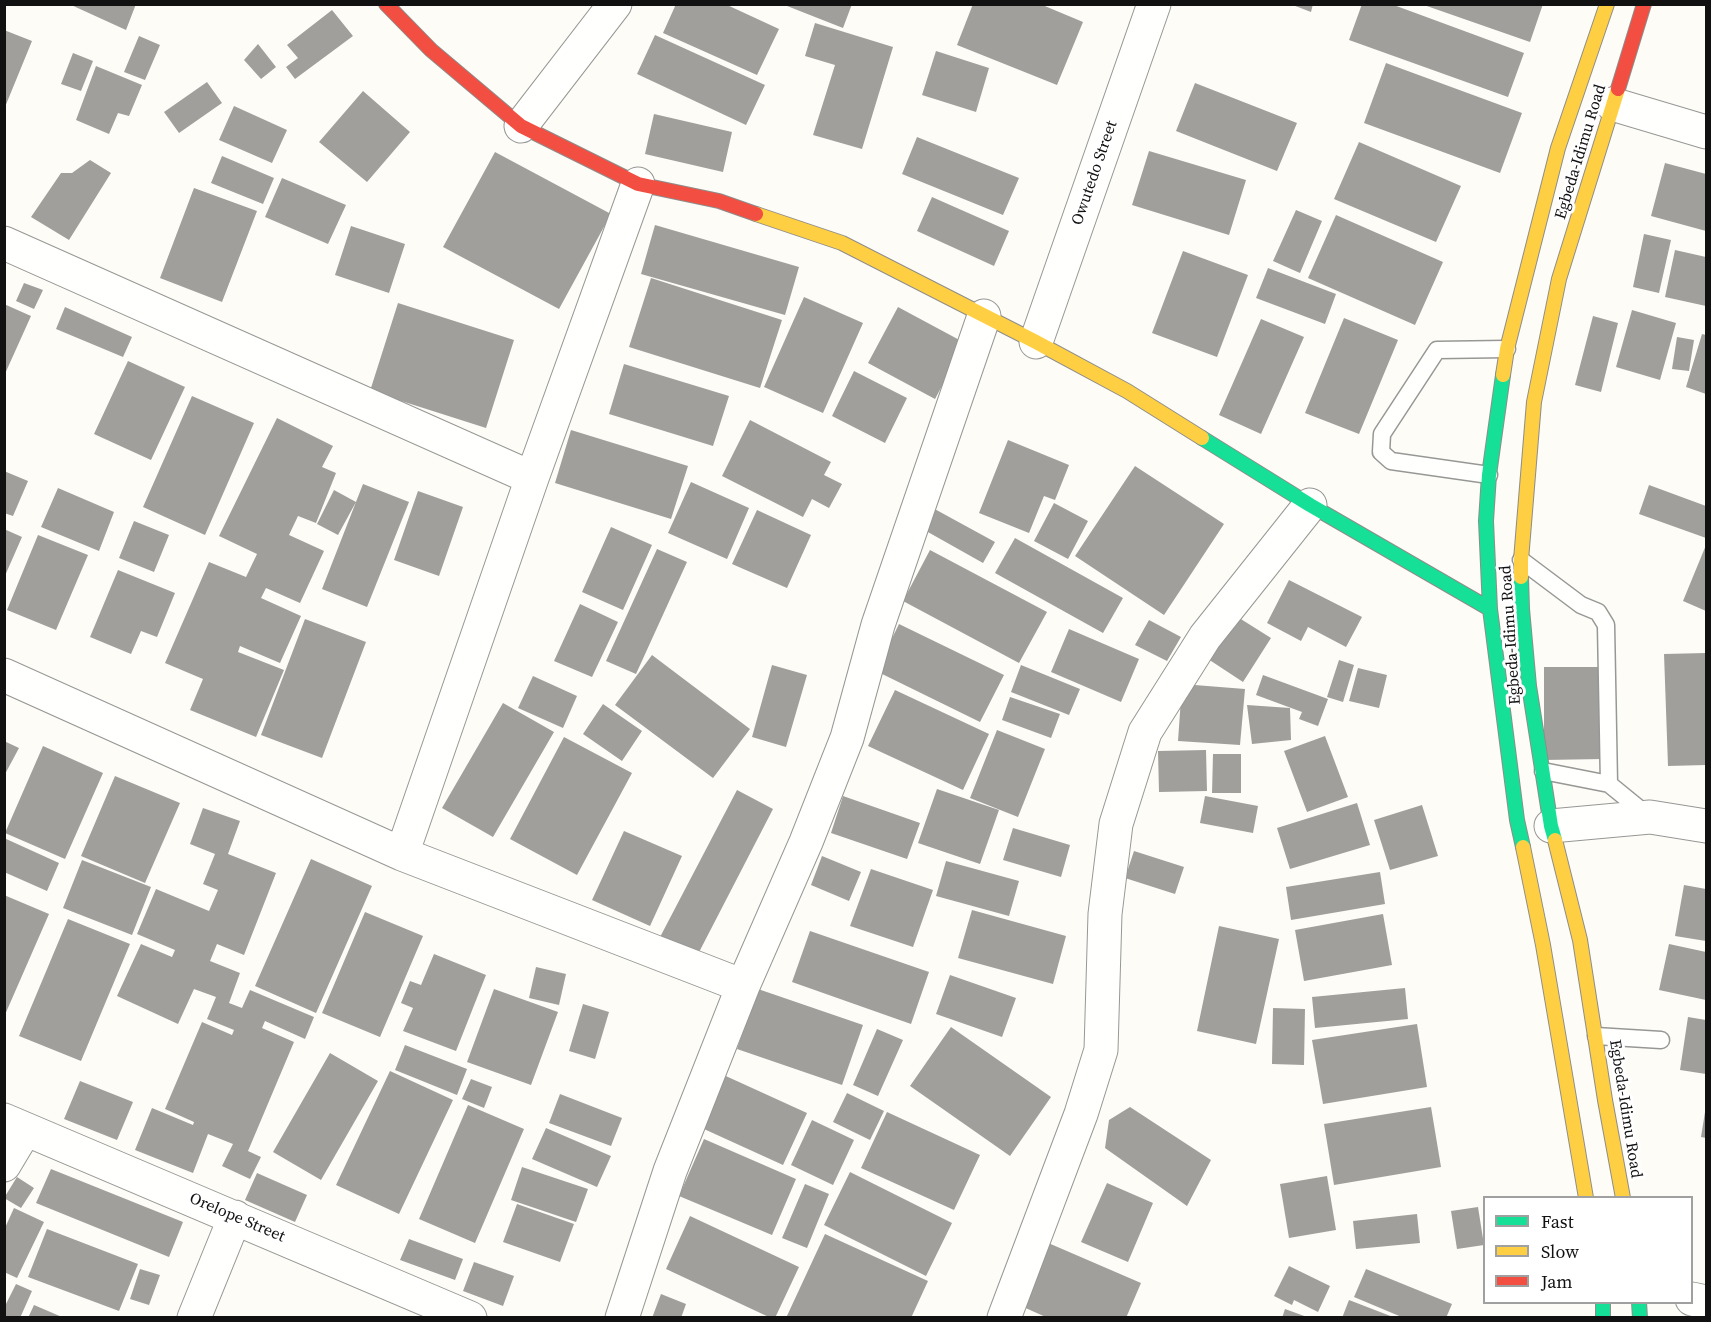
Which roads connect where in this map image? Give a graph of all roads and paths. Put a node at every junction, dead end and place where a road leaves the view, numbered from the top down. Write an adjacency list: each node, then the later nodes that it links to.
1 (386, 4): 7 (main road)
2 (615, 4): 7 (street)
3 (1154, 4): 12 (street, Owutedo Street)
4 (1607, 4): 13 (main road, Egbeda-Idimu Road)
5 (1644, 4): 6 (main road, Egbeda-Idimu Road)
6 (1612, 104): 8 (street); 17 (main road, Egbeda-Idimu Road)
7 (521, 126): 9 (main road)
8 (1707, 132)
9 (638, 184): 11 (main road); 15 (street)
10 (4, 243): 15 (street)
11 (984, 316): 12 (main road); 26 (street)
12 (1036, 342): 16 (main road)
13 (1507, 349): 14 (main road, Egbeda-Idimu Road); 14 (lane)
14 (1489, 475): 18 (main road, Egbeda-Idimu Road)
15 (532, 478): 25 (street)
16 (1310, 505): 18 (main road); 37 (street)
17 (1521, 560): 20 (main road, Egbeda-Idimu Road); 21 (lane)
18 (1490, 609): 31 (main road, Egbeda-Idimu Road)
19 (4, 675): 25 (street)
20 (1543, 771): 21 (lane); 23 (main road, Egbeda-Idimu Road)
21 (1609, 784): 22 (lane)
22 (1650, 817): 23 (street); 24 (street)
23 (1551, 826): 27 (main road, Egbeda-Idimu Road)
24 (1707, 826)
25 (402, 854): 26 (street)
26 (743, 986): 36 (street)
27 (1596, 1036): 28 (lane); 32 (main road, Egbeda-Idimu Road)
28 (1661, 1040)
29 (15, 1125): 30 (street); 33 (street, Orelope Street)
30 (4, 1165)
31 (1586, 1196)
32 (1623, 1196)
33 (235, 1217): 34 (street); 35 (street, Orelope Street)
34 (194, 1317)
35 (470, 1317)
36 (622, 1317)
37 (1004, 1317)

